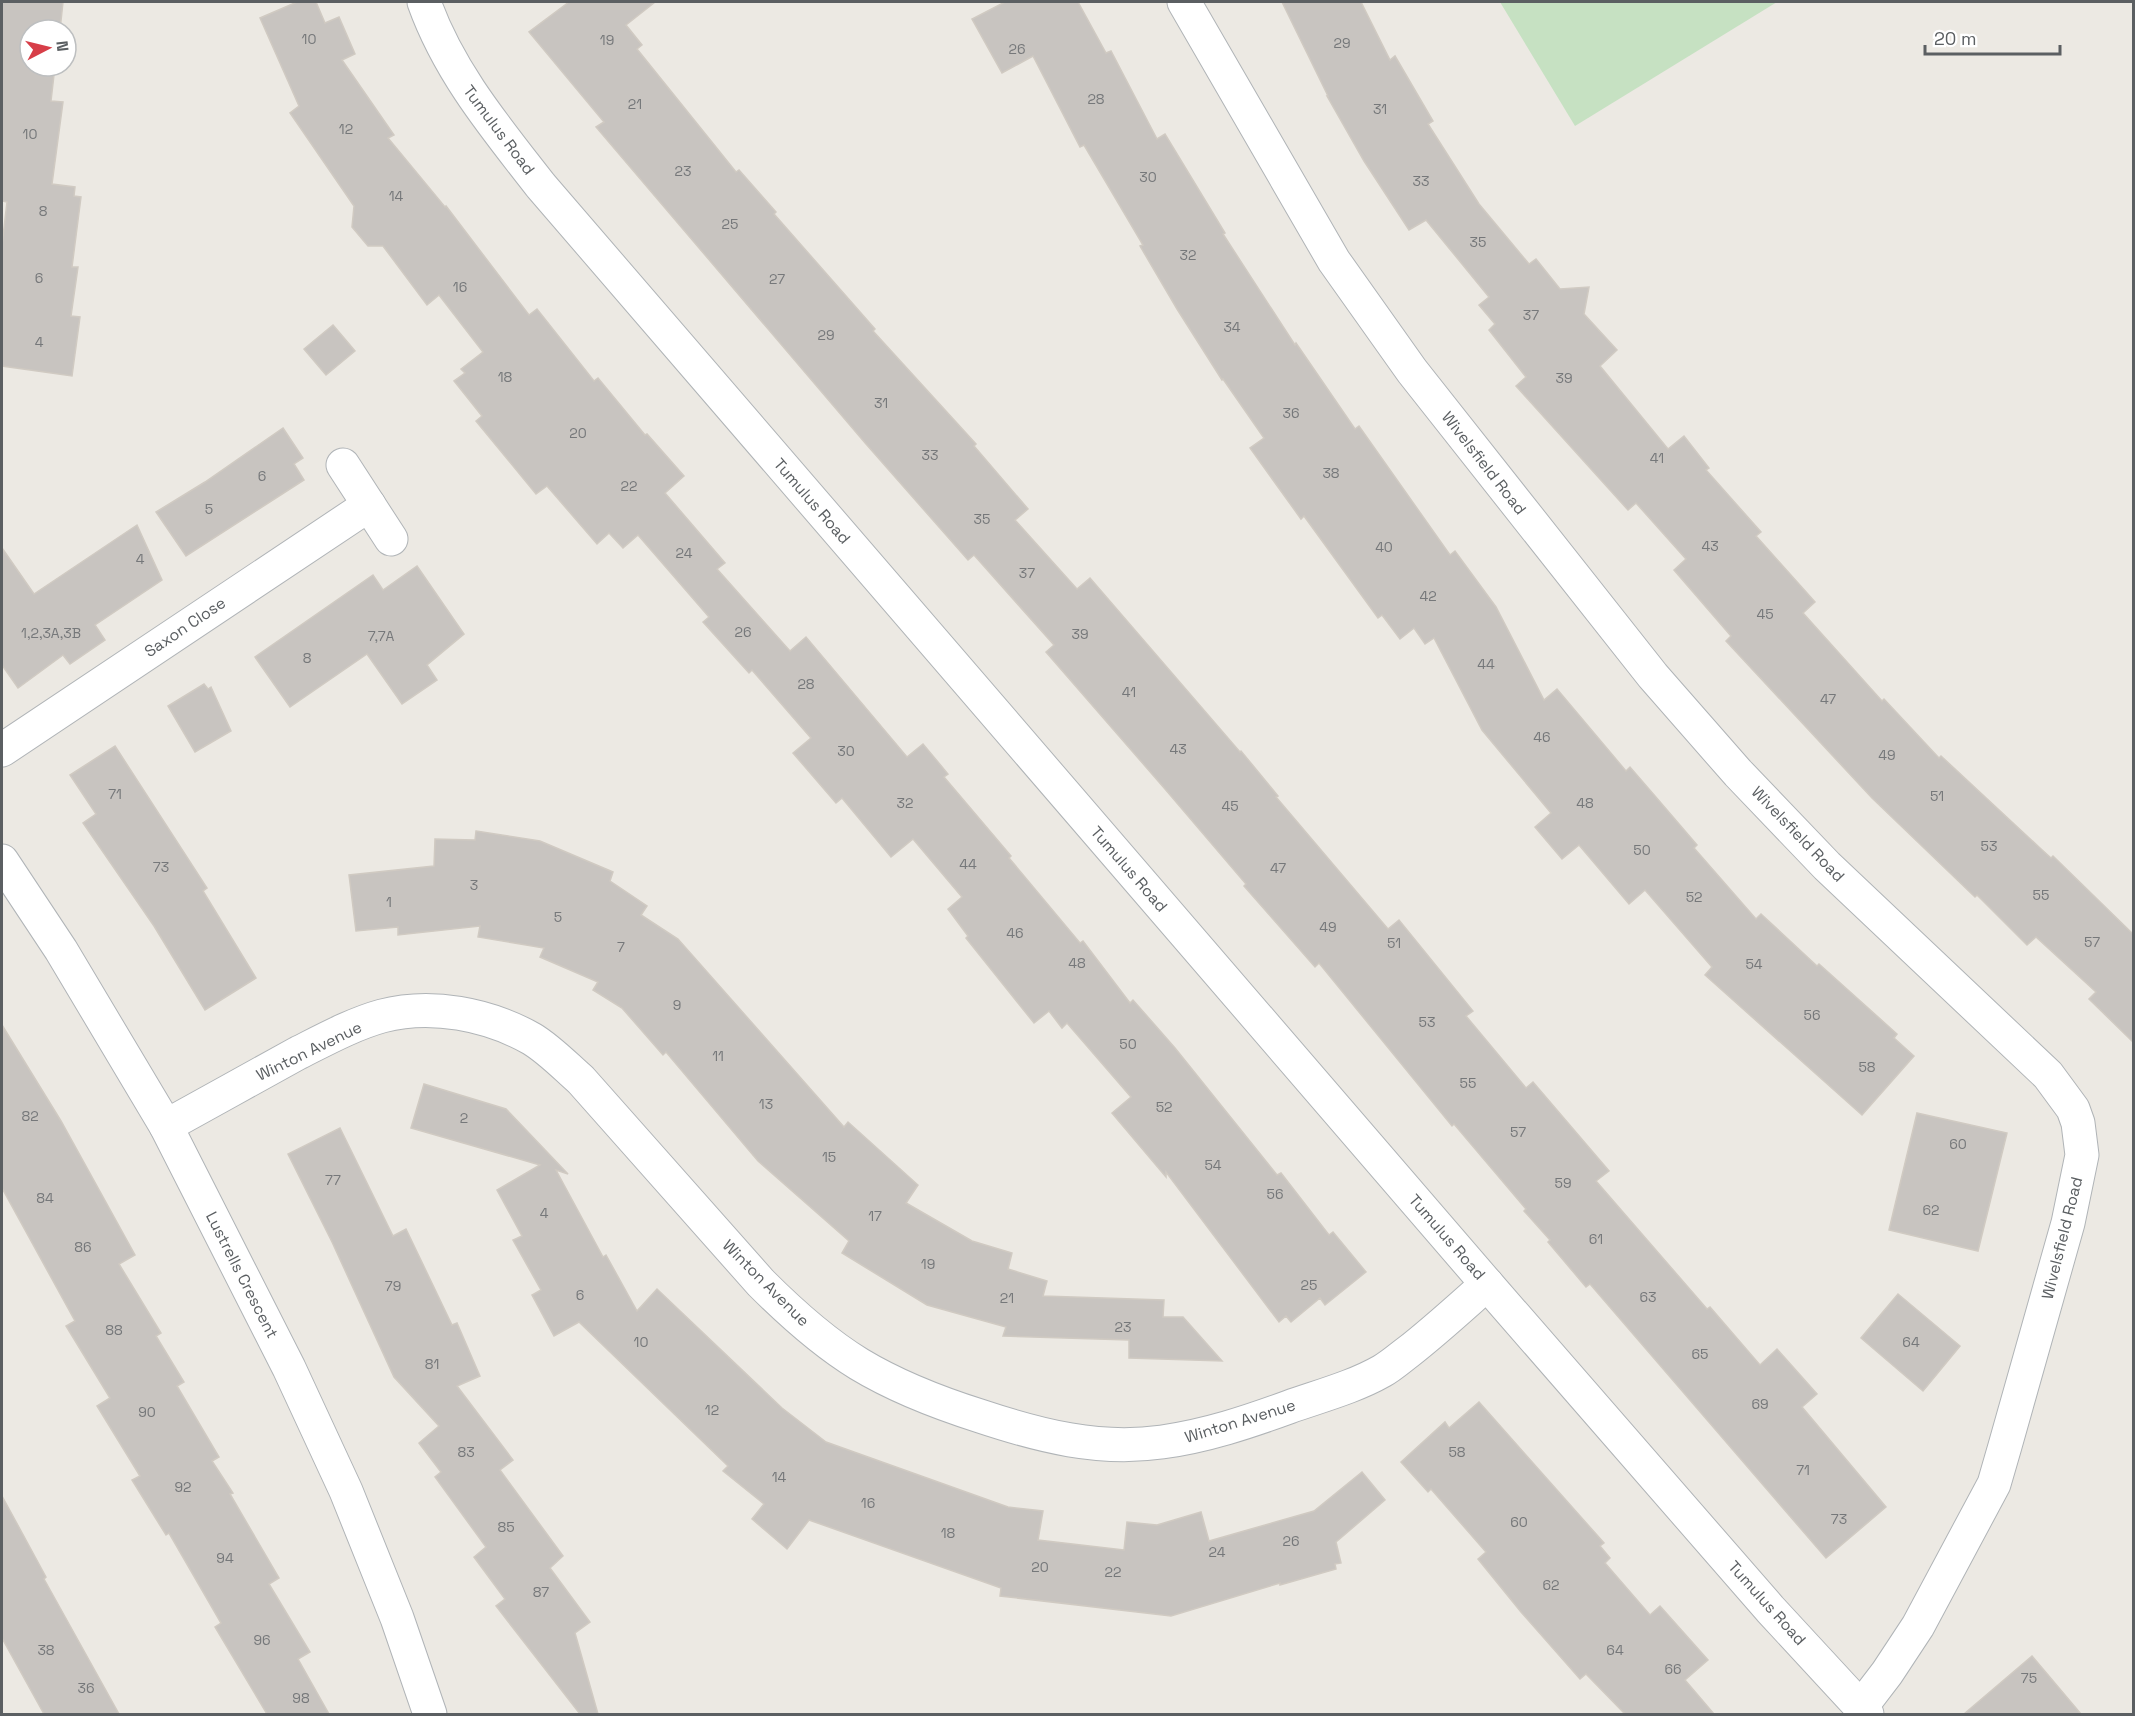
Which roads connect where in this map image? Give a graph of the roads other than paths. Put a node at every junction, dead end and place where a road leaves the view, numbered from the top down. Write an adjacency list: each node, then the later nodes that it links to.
1 (424, 2): 9 (street, Tumulus Road)
2 (1184, 2): 10 (street, Wivelsfield Road)
3 (343, 465): 4 (street)
4 (369, 505): 5 (street); 6 (street, Saxon Close)
5 (391, 539)
6 (2, 750)
7 (2, 861): 8 (street, Lustrells Crescent)
8 (166, 1126): 9 (street, Winton Avenue); 11 (street, Lustrells Crescent)
9 (1487, 1284): 10 (street, Tumulus Road)
10 (1864, 1711)
11 (430, 1714)

